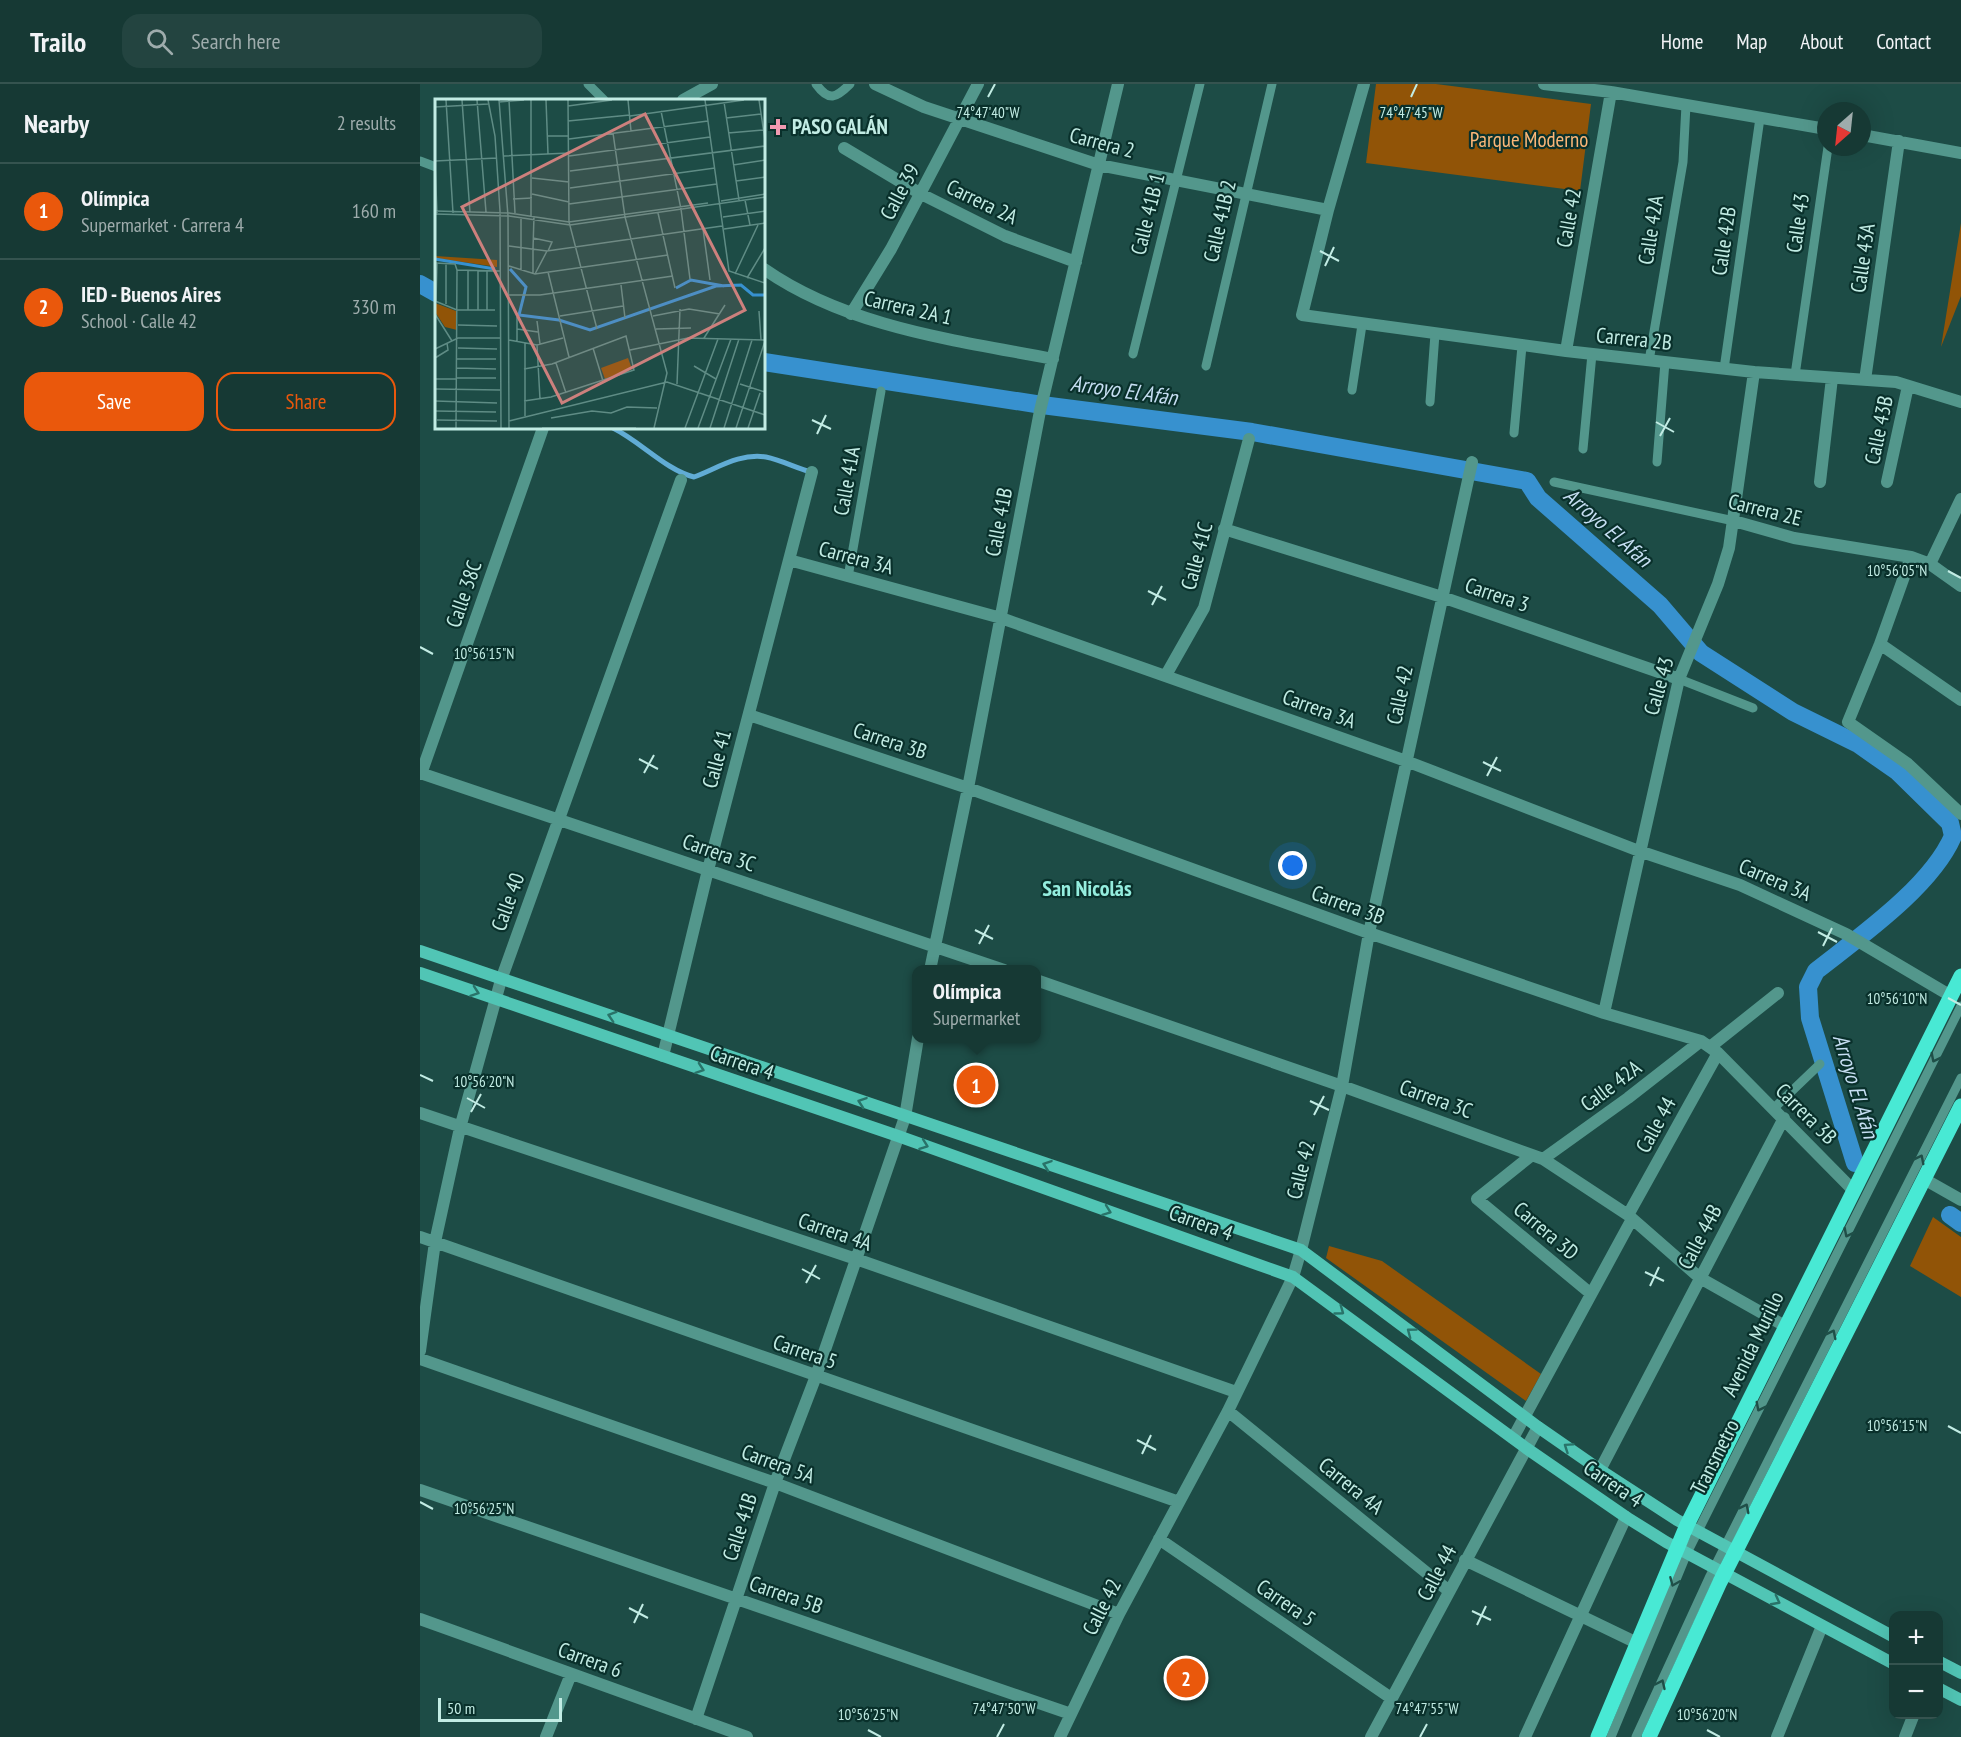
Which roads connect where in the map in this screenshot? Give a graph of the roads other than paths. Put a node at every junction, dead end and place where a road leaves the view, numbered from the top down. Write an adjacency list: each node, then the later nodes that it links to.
1 (588, 84): 13 (lane)
2 (712, 84): 14 (street)
3 (816, 84): 4 (lane)
4 (850, 84)
5 (875, 84): 17 (street, Carrera 2)
6 (978, 84): 17 (street, Calle 39)
7 (1118, 84): 25 (street, Calle 41B)
8 (1200, 84): 27 (lane, Calle 41B 1)
9 (1272, 84): 29 (lane, Calle 41B 2)
10 (1364, 84): 30 (street)
11 (1544, 84): 12 (street)
12 (1611, 92): 15 (street); 37 (street, Calle 42)
13 (603, 99)
14 (685, 99)
15 (1686, 105): 16 (street); 41 (lane, Calle 42A)
16 (1760, 118): 18 (street); 44 (lane, Calle 42B)
17 (961, 119): 25 (street, Carrera 2); 28 (street, Calle 39)
18 (1817, 128)
19 (1871, 136): 20 (street)
20 (1899, 141): 22 (street); 48 (street, Calle 43A)
21 (844, 148): 28 (street, Carrera 2A)
22 (1961, 153)
23 (1827, 156): 46 (lane, Calle 43)
24 (420, 161): 26 (lane)
25 (1099, 165): 27 (street, Carrera 2); 31 (street, Calle 41B)
26 (435, 167)
27 (1175, 180): 29 (street, Carrera 2); 38 (lane, Calle 41B 1)
28 (921, 194): 31 (street, Carrera 2A); 33 (street, Calle 39)
29 (1245, 194): 30 (street, Carrera 2); 43 (lane, Calle 41B 2)
30 (1328, 210): 34 (street, Carrera 2B)
31 (1076, 262): 40 (street, Calle 41B)
32 (765, 270): 33 (street, Carrera 2A 1)
33 (851, 314): 40 (street, Carrera 2A 1)
34 (1362, 325): 35 (street, Carrera 2B); 50 (lane)
35 (1435, 334): 36 (street, Carrera 2B); 52 (lane)
36 (1521, 346): 37 (street, Carrera 2B); 55 (lane)
37 (1566, 351): 39 (street, Carrera 2B)
38 (1133, 354)
39 (1592, 354): 41 (street, Carrera 2B); 57 (lane)
40 (1053, 359): 74 (street, Calle 41B)
41 (1649, 361): 42 (street, Carrera 2B)
42 (1665, 362): 44 (street, Carrera 2B); 59 (lane)
43 (1206, 366)
44 (1724, 369): 45 (street, Carrera 2B)
45 (1754, 372): 46 (street, Carrera 2B); 66 (street, Calle 43)
46 (1796, 375): 47 (street, Carrera 2B)
47 (1832, 378): 48 (street, Carrera 2B); 63 (street)
48 (1865, 380): 49 (street, Carrera 2B)
49 (1908, 386): 53 (street, Carrera 2B); 64 (street, Calle 43B)
50 (1352, 390)
51 (881, 391): 71 (lane, Calle 41A)
52 (1430, 402)
53 (1961, 402)
54 (543, 429): 82 (street, Calle 38C)
55 (1514, 433)
56 (1249, 439): 67 (street, Calle 41C)
57 (1583, 449)
58 (1472, 462): 73 (street, Calle 42)
59 (1657, 462)
60 (812, 472): 69 (street, Calle 41)
61 (681, 480): 85 (street, Calle 40)
62 (1554, 482): 66 (lane, Carrera 2E)
63 (1820, 482)
64 (1887, 482)
65 (1961, 499): 70 (street)
66 (1734, 521): 68 (street, Carrera 2E); 77 (street, Calle 43)
67 (1224, 529): 73 (street, Carrera 3); 76 (street, Calle 41C)
68 (1911, 557): 70 (street, Carrera 2E); 75 (street)
69 (789, 560): 71 (street, Carrera 3A); 80 (street, Calle 41)
70 (1930, 564): 72 (street, Carrera 2E)
71 (848, 577): 74 (street, Carrera 3A)
72 (1961, 586)
73 (1442, 597): 77 (street, Carrera 3); 81 (street, Calle 42)
74 (1001, 618): 76 (street, Carrera 3A); 83 (street, Calle 41B)
75 (1880, 644): 78 (street); 84 (street)
76 (1167, 675): 81 (street, Carrera 3A)
77 (1679, 679): 79 (lane, Carrera 3); 86 (street, Calle 43)
78 (1961, 700)
79 (1753, 708)
80 (749, 715): 83 (street, Carrera 3B); 87 (street, Calle 41)
81 (1406, 761): 86 (street, Carrera 3A); 88 (street, Calle 42)
82 (421, 774): 85 (street, Carrera 3C)
83 (969, 788): 88 (street, Carrera 3B); 89 (street, Calle 41B)
84 (1961, 814)
85 (559, 819): 87 (street, Carrera 3C); 95 (street, Calle 40)
86 (1639, 850): 99 (street, Carrera 3A); 100 (street, Calle 43)
87 (708, 870): 89 (street, Carrera 3C); 101 (street, Calle 41)
88 (1369, 933): 100 (street, Carrera 3B); 107 (street, Calle 42)
89 (934, 945): 91 (street, Calle 41B); 92 (street, Carrera 3C)
90 (420, 951): 95 (street, Carrera 4)
91 (931, 965)
92 (992, 965)
93 (420, 973): 98 (street, Carrera 4, one-way to 98)
94 (1961, 976): 99 (main road, Avenida Murillo)
95 (501, 980): 98 (street, Calle 40); 101 (street, Carrera 4, one-way to 95)
96 (1041, 982): 107 (street, Carrera 3C)
97 (1778, 993): 103 (street, Calle 44)
98 (497, 1000): 104 (street, Carrera 4); 113 (street, Calle 40)
99 (1956, 1001): 117 (main road, Avenida Murillo); 143 (lane, Transmetro, one-way to 143)
100 (1604, 1013): 103 (street, Carrera 3B)
101 (667, 1035): 104 (street, Calle 41); 111 (street, Carrera 4, one-way to 101)
102 (917, 1043): 111 (street, Calle 41B)
103 (1710, 1047): 109 (street, Carrera 3B); 115 (street, Calle 42A); 120 (street, Calle 44)
104 (663, 1056): 114 (street, Carrera 4, one-way to 114)
105 (1820, 1064): 109 (lane)
106 (1961, 1078): 145 (lane, one-way to 106)
107 (1342, 1086): 115 (street, Carrera 3C); 123 (street, Calle 42)
108 (1961, 1106): 116 (main road)
109 (1774, 1108): 112 (street, Carrera 3B)
110 (420, 1113): 113 (street, Carrera 4A)
111 (905, 1117): 114 (street, Calle 41B); 123 (street, Carrera 4, one-way to 111)
112 (1784, 1118): 117 (street, Carrera 3B); 126 (street, Calle 44B)
113 (460, 1128): 122 (street, Calle 40); 124 (street, Carrera 4A)
114 (898, 1136): 124 (street, Calle 41B); 125 (street, Carrera 4, one-way to 125)
115 (1537, 1157): 118 (street, Calle 42A); 120 (street, Carrera 3C)
116 (1924, 1179): 119 (street); 145 (main road)
117 (1854, 1191): 128 (main road, Avenida Murillo)
118 (1477, 1199): 127 (street, Carrera 3D)
119 (1961, 1200)
120 (1630, 1217): 126 (street, Carrera 3C); 127 (street, Calle 44)
121 (420, 1237): 122 (street, Carrera 5)
122 (435, 1242): 129 (street, Calle 40); 131 (street, Carrera 5)
123 (1302, 1250): 125 (street, Calle 42); 134 (street, Carrera 4, one-way to 123)
124 (856, 1260): 131 (street, Calle 41B); 132 (street, Carrera 4A)
125 (1293, 1277): 132 (street, Calle 42); 136 (street, Carrera 4, one-way to 136)
126 (1700, 1278): 128 (street, Carrera 3C); 138 (street, Calle 44B)
127 (1590, 1293): 134 (street, Calle 44)
128 (1785, 1326): 143 (main road, Avenida Murillo)
129 (420, 1351)
130 (420, 1359): 139 (street, Carrera 5A)
131 (816, 1376): 139 (street, Calle 41B); 141 (street, Carrera 5)
132 (1236, 1392): 133 (street, Calle 42)
133 (1228, 1411): 141 (street, Calle 42); 149 (street, Carrera 4A)
134 (1525, 1418): 135 (street, Carrera 4); 136 (street, Calle 44)
135 (1538, 1427): 137 (street, Calle 44); 138 (street, Carrera 4, one-way to 135)
136 (1513, 1438): 137 (street, Carrera 4)
137 (1526, 1448): 142 (street, Carrera 4); 147 (street, Calle 44)
138 (1600, 1470): 143 (street, Carrera 4)
139 (776, 1483): 150 (street, Calle 41B); 151 (street, Carrera 5A)
140 (420, 1490): 150 (street, Carrera 5B)
141 (1179, 1502): 144 (street, Calle 42)
142 (1626, 1517): 146 (street, Carrera 4); 152 (street)
143 (1692, 1528): 145 (street, Carrera 4); 146 (main road, Avenida Murillo)
144 (1160, 1539): 151 (street, Calle 42); 162 (street, Carrera 5)
145 (1731, 1549): 148 (main road); 155 (street, Carrera 4)
146 (1682, 1550): 148 (street, Carrera 4); 156 (main road, Avenida Murillo); 173 (lane, one-way to 173)
147 (1465, 1560): 149 (street, Calle 44); 152 (street)
148 (1719, 1571): 154 (street, Carrera 4, one-way to 154); 174 (lane, one-way to 148); 175 (main road)
149 (1449, 1591): 162 (street, Calle 44)
150 (737, 1599): 164 (street, Carrera 5B); 165 (street, Calle 41B)
151 (1119, 1614): 164 (street, Calle 42)
152 (1579, 1615): 156 (street); 171 (street)
153 (420, 1619): 160 (street, Carrera 6)
154 (1822, 1626): 157 (street, Carrera 4); 176 (street)
155 (1889, 1635)
156 (1637, 1643): 172 (main road, Avenida Murillo)
157 (1889, 1662)
158 (1943, 1664): 159 (street)
159 (1961, 1673)
160 (571, 1674): 165 (street, Carrera 6); 168 (street)
161 (1943, 1691): 163 (street)
162 (1391, 1698): 170 (street, Calle 44)
163 (1961, 1700)
164 (1071, 1714): 167 (street, Calle 42)
165 (696, 1719): 169 (street, Carrera 6)
166 (1912, 1719): 177 (street)
167 (1062, 1736)
168 (546, 1737)
169 (747, 1737)
170 (1371, 1737)
171 (1525, 1737)
172 (1598, 1737)
173 (1611, 1737)
174 (1636, 1737)
175 (1649, 1737)
176 (1778, 1737)
177 (1905, 1737)

